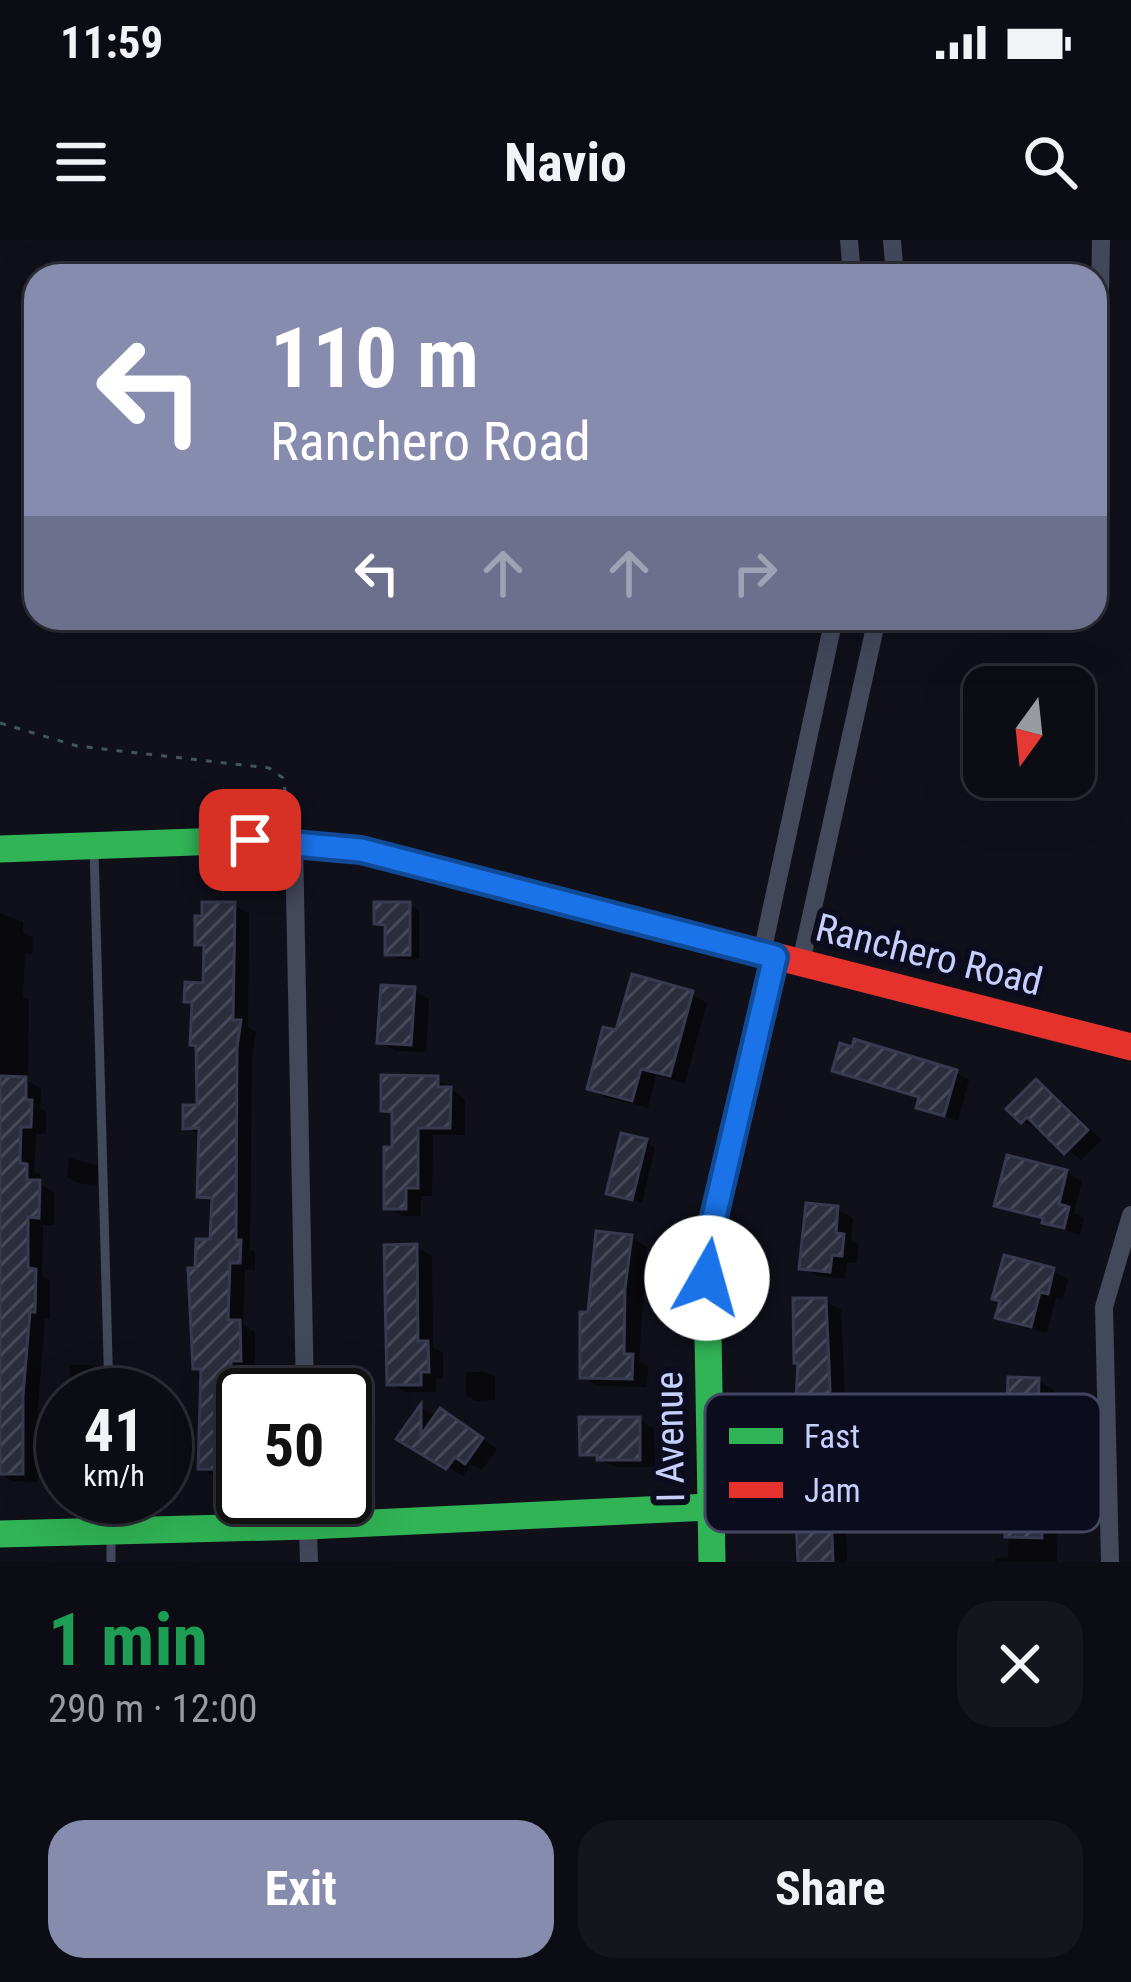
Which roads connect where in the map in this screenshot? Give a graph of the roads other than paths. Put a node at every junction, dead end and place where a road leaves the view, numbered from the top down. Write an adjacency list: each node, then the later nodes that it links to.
1 (832, 630): 6 (street)
2 (874, 630): 6 (street)
3 (294, 842): 4 (main road, Ranchero Road); 6 (main road, Ranchero Road); 10 (street)
4 (94, 844): 5 (main road, Ranchero Road); 9 (lane)
5 (0, 849)
6 (779, 957): 7 (main road, Ranchero Road); 11 (main road, I Avenue)
7 (1131, 1047)
8 (1131, 1215): 21 (street)
9 (108, 1368)
10 (304, 1368)
11 (709, 1394)
12 (705, 1507): 14 (main road)
13 (110, 1524): 15 (lane)
14 (308, 1526): 15 (main road); 19 (street)
15 (110, 1531): 17 (main road); 18 (lane)
16 (711, 1532): 20 (main road, I Avenue)
17 (0, 1534)
18 (111, 1562)
19 (309, 1562)
20 (712, 1562)
21 (1110, 1562)

